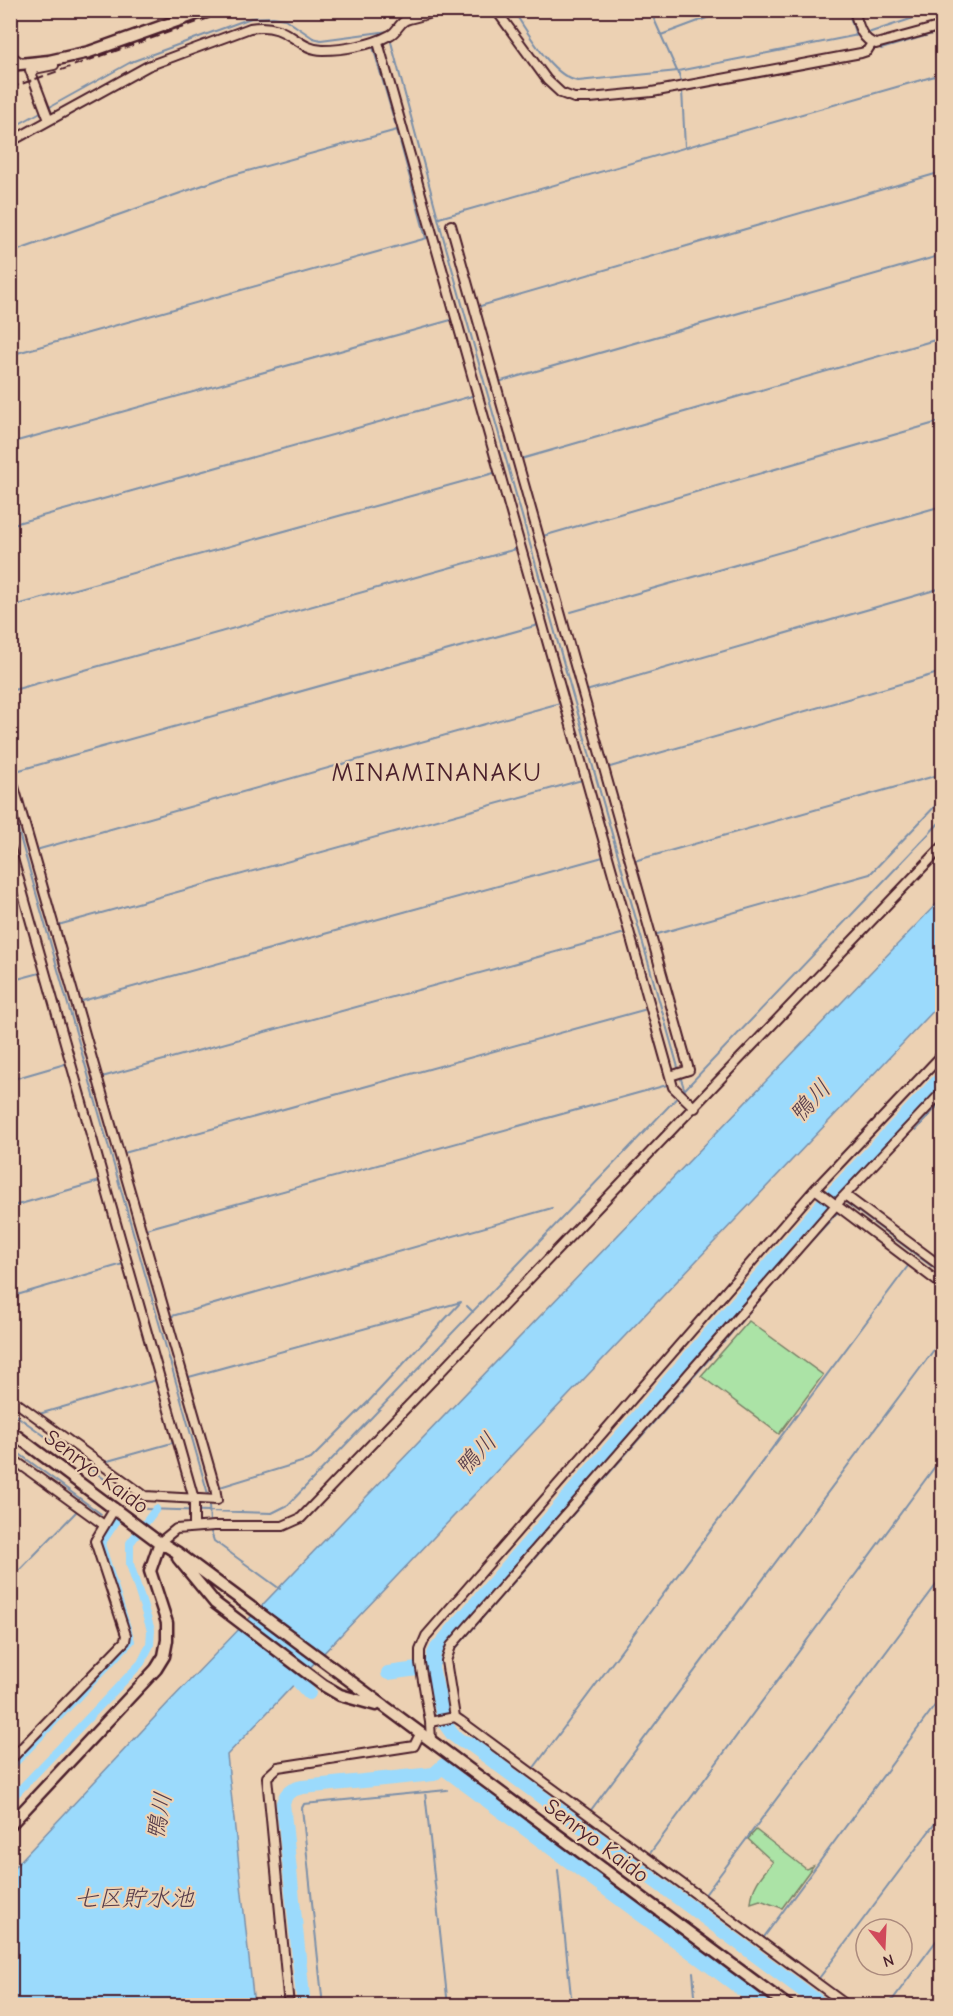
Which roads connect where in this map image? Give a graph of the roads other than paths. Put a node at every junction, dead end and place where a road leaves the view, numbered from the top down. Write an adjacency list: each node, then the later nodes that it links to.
1 (208, 10): 9 (street)
2 (442, 10): 6 (street)
3 (496, 10): 7 (street)
4 (854, 10): 7 (street)
5 (942, 26): 7 (street)
6 (378, 42): 11 (street); 18 (street)
7 (872, 43)
8 (10, 55): 10 (street)
9 (72, 56): 10 (street); 11 (street)
10 (16, 64)
11 (49, 119): 12 (street)
12 (10, 142)
13 (451, 225): 18 (street)
14 (10, 773): 28 (street)
15 (942, 847): 20 (street)
16 (10, 848): 28 (street)
17 (942, 1055): 21 (street)
18 (677, 1074): 20 (street)
19 (942, 1092): 22 (street)
20 (693, 1106): 30 (street)
21 (815, 1189): 22 (street); 35 (street)
22 (836, 1199): 23 (street); 24 (street); 34 (street)
23 (942, 1268)
24 (942, 1285)
25 (10, 1398): 28 (street)
26 (10, 1431): 29 (street, Senryo Kaido)
27 (10, 1457): 31 (street)
28 (194, 1501): 30 (street)
29 (115, 1508): 31 (street); 32 (street, Senryo Kaido)
30 (194, 1523): 32 (street)
31 (104, 1525): 38 (street)
32 (160, 1542): 33 (street, Senryo Kaido); 33 (street, Senryo Kaido); 39 (street)
33 (383, 1707): 36 (street, Senryo Kaido)
34 (452, 1718): 35 (street); 42 (street)
35 (434, 1721): 37 (street)
36 (420, 1734): 37 (street, Senryo Kaido); 40 (street)
37 (431, 1741): 41 (street, Senryo Kaido)
38 (10, 1760)
39 (10, 1825)
40 (290, 2006)
41 (788, 2006)
42 (848, 2006)

